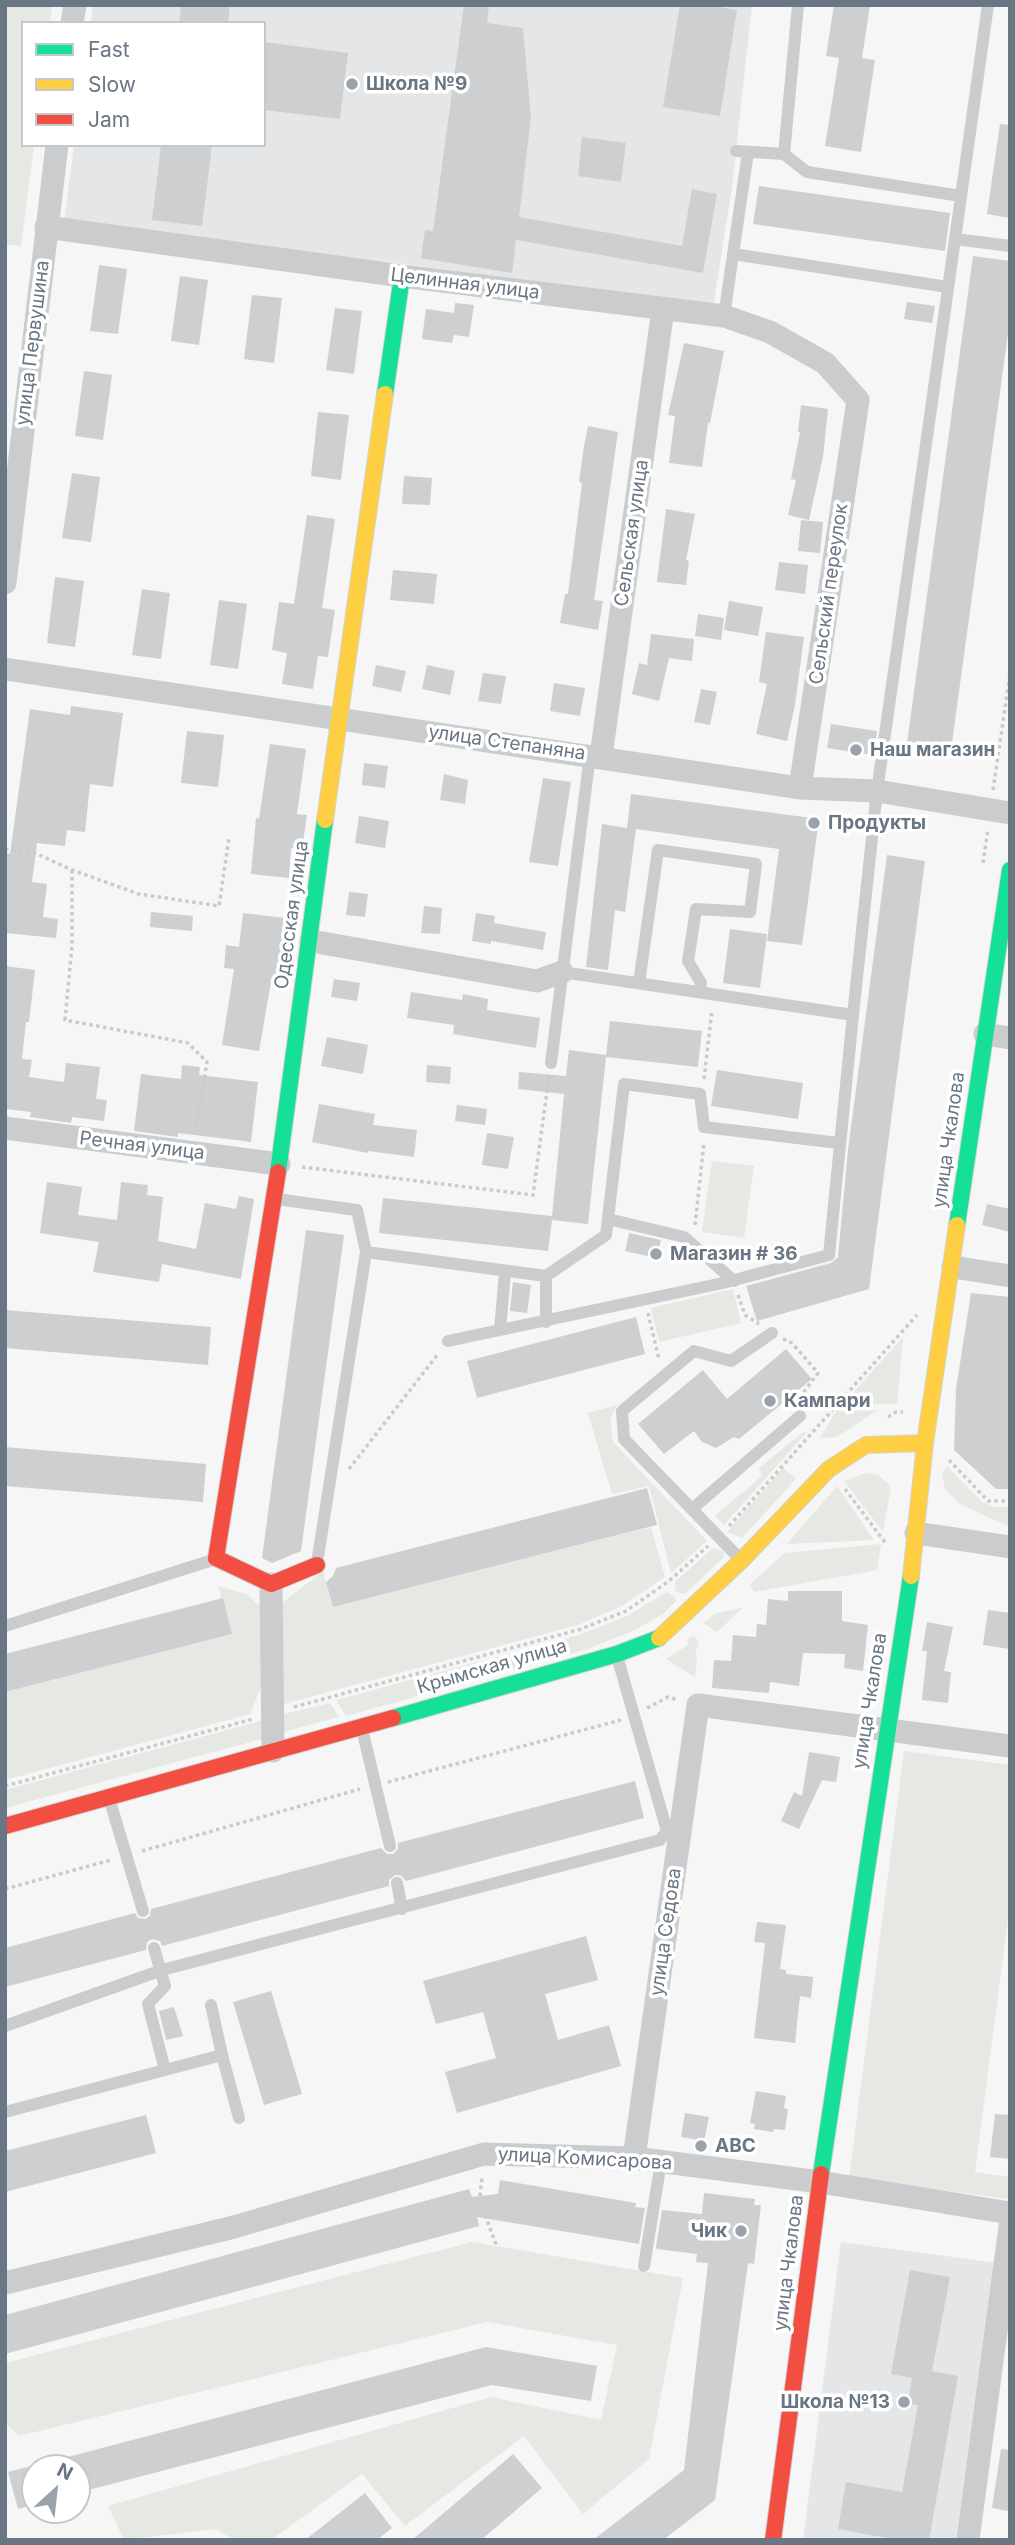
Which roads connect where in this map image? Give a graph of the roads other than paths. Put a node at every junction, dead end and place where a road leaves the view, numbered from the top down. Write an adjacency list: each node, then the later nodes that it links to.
1 (798, 5): 4 (lane)
2 (988, 5): 5 (lane)
3 (57, 147): 6 (street, улица Первушина)
4 (784, 154): 5 (lane); 9 (lane)
5 (961, 196): 7 (lane)
6 (46, 227): 10 (street, Целинная улица); 15 (street, улица Первушина)
7 (955, 239): 8 (lane); 11 (lane)
8 (1010, 246)
9 (733, 254): 11 (lane); 13 (lane)
10 (402, 276): 12 (street, Целинная улица); 17 (main road, Одесская улица)
11 (948, 288): 20 (lane)
12 (663, 309): 13 (street, Целинная улица); 18 (street, Сельская улица)
13 (724, 316): 14 (street, Целинная улица)
14 (858, 400): 19 (street, Сельский переулок)
15 (5, 583)
16 (5, 669): 17 (street, улица Степаняна)
17 (339, 719): 18 (street, улица Степаняна); 23 (main road, Одесская улица)
18 (596, 756): 19 (street, улица Степаняна); 24 (lane, Сельская улица)
19 (800, 788): 20 (street, улица Степаняна)
20 (877, 791): 21 (street, улица Степаняна); 27 (lane)
21 (1010, 813)
22 (1010, 870): 28 (main road, улица Чкалова)
23 (311, 941): 24 (street); 33 (main road, Одесская улица)
24 (562, 972): 25 (lane); 30 (lane, Сельская улица)
25 (639, 983): 26 (lane); 26 (lane)
26 (700, 991): 27 (lane)
27 (853, 1015): 32 (lane)
28 (985, 1034): 29 (street); 37 (main road, улица Чкалова)
29 (1010, 1038)
30 (551, 1063)
31 (5, 1128): 33 (street, Речная улица)
32 (839, 1143): 35 (lane); 41 (lane)
33 (279, 1164): 34 (main road, Одесская улица)
34 (273, 1199): 36 (lane); 51 (main road, Одесская улица)
35 (608, 1219): 39 (lane); 41 (lane)
36 (366, 1252): 38 (lane); 53 (lane)
37 (953, 1267): 40 (street); 47 (main road, улица Чкалова)
38 (505, 1272): 39 (lane); 43 (lane)
39 (546, 1276): 42 (lane)
40 (1010, 1276)
41 (734, 1281): 42 (lane)
42 (545, 1322): 43 (lane)
43 (500, 1330): 45 (lane)
44 (772, 1333): 48 (lane)
45 (448, 1341)
46 (800, 1416): 48 (lane)
47 (925, 1443): 49 (main road, улица Чкалова); 52 (main road, Крымская улица)
48 (692, 1508): 52 (lane)
49 (916, 1533): 50 (street); 58 (main road, улица Чкалова)
50 (1010, 1547)
51 (216, 1558): 54 (main road); 55 (lane)
52 (741, 1561): 56 (main road, Крымская улица)
53 (317, 1565): 54 (main road)
54 (271, 1584): 60 (street)
55 (5, 1626)
56 (617, 1654): 57 (main road, Крымская улица); 65 (lane)
57 (361, 1725): 60 (main road, Крымская улица); 63 (lane)
58 (887, 1728): 59 (street); 75 (street, улица Седова); 77 (main road, улица Чкалова)
59 (1010, 1745)
60 (273, 1751): 61 (main road, Крымская улица)
61 (109, 1798): 62 (main road, Крымская улица); 66 (lane)
62 (5, 1826)
63 (390, 1846)
64 (397, 1883): 65 (lane)
65 (402, 1909): 68 (lane)
66 (143, 1911)
67 (154, 1948): 68 (lane)
68 (162, 1970): 70 (lane); 72 (lane)
69 (211, 2005): 71 (lane)
70 (5, 2026)
71 (222, 2055): 72 (lane); 74 (lane)
72 (165, 2070): 73 (lane)
73 (5, 2112)
74 (239, 2118)
75 (635, 2158): 76 (street, улица Комисарова); 81 (street, улица Комисарова)
76 (661, 2162): 77 (street, улица Комисарова); 80 (lane)
77 (820, 2182): 78 (street, улица Комисарова); 82 (main road, улица Чкалова)
78 (1010, 2213)
79 (1010, 2227): 83 (street)
80 (644, 2266)
81 (5, 2283)
82 (773, 2540)
83 (968, 2540)

